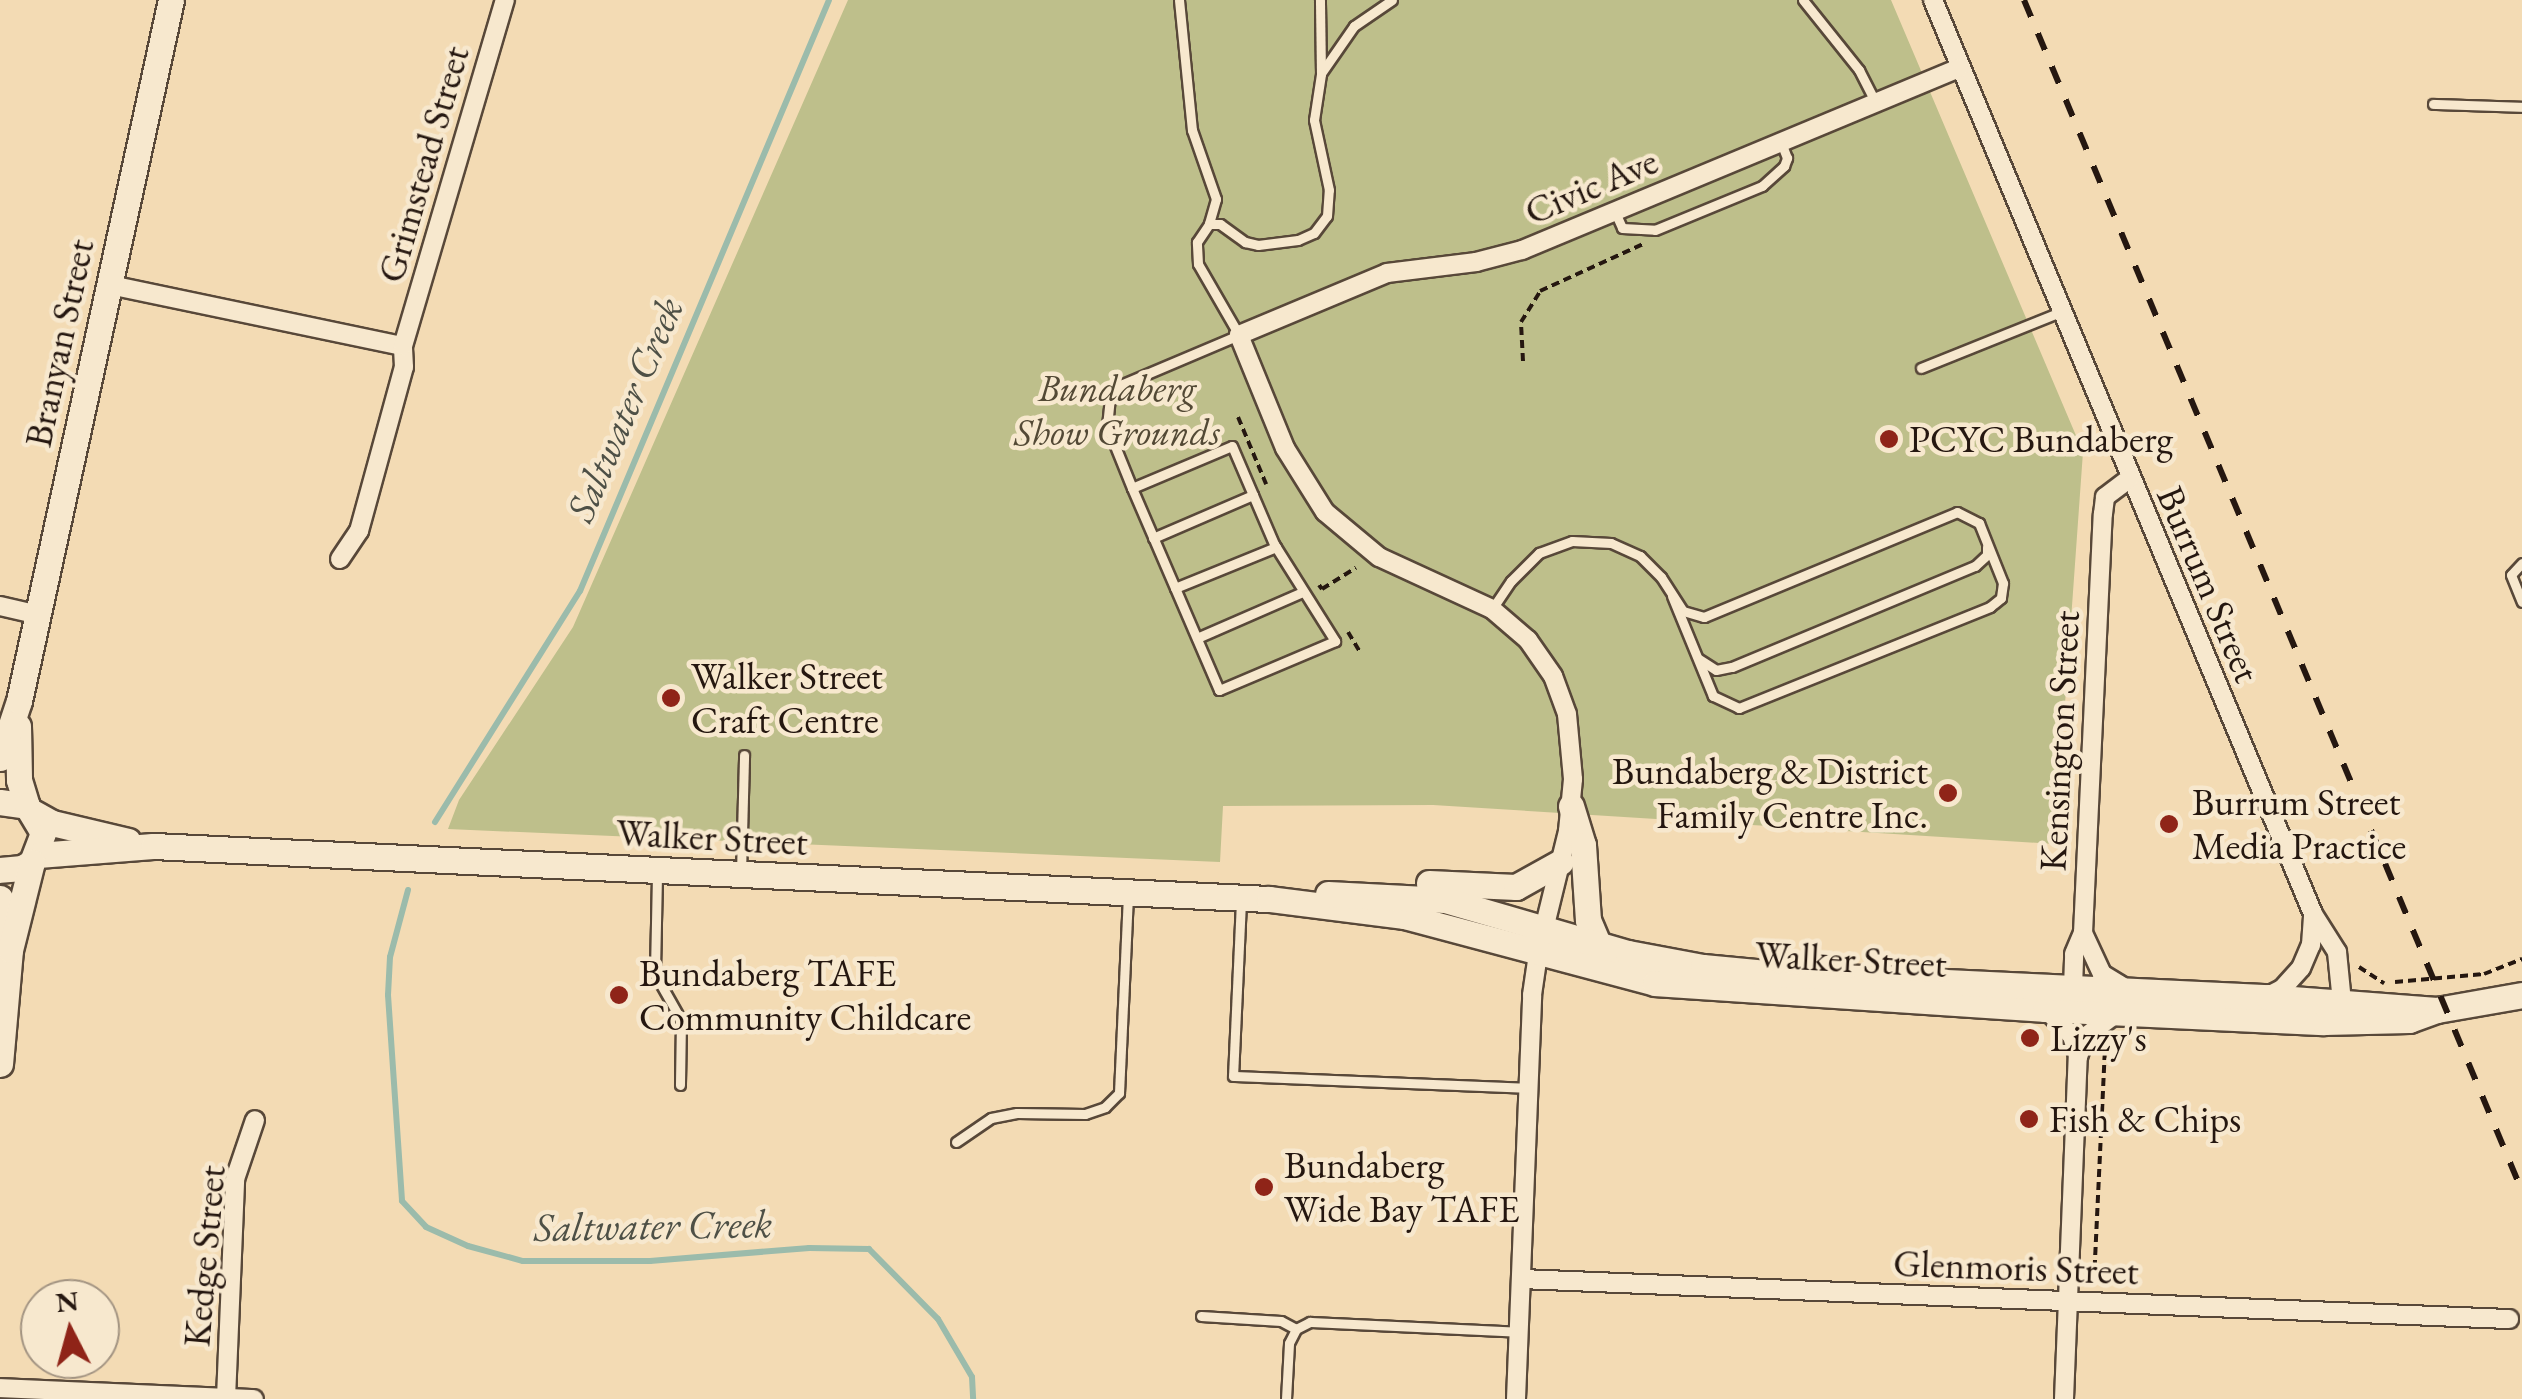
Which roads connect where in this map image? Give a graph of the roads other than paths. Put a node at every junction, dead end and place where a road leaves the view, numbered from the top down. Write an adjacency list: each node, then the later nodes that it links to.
1 (171, 0): 16 (main road, Branyan Street)
2 (505, 0): 19 (street, Grimstead Street)
3 (1179, 0): 15 (lane)
4 (1320, 0): 9 (lane)
5 (1392, 0): 9 (lane)
6 (1803, 0): 10 (lane)
7 (1933, 0): 8 (street, Burrum Street)
8 (1959, 68): 10 (street, Civic Ave); 17 (street, Burrum Street)
9 (1322, 74): 15 (lane)
10 (1876, 102): 13 (street, Civic Ave)
11 (2433, 104): 12 (lane)
12 (2522, 107)
13 (1781, 142): 14 (street, Civic Ave); 14 (lane)
14 (1614, 212): 18 (street, Civic Ave)
15 (1209, 224): 18 (lane)
16 (110, 284): 19 (street); 35 (main road, Branyan Street)
17 (2060, 312): 20 (lane); 21 (street, Burrum Street)
18 (1239, 335): 22 (lane); 34 (street)
19 (403, 346): 27 (street, Grimstead Street)
20 (1921, 368)
21 (2129, 479): 55 (street, Burrum Street); 56 (street, Kensington Street)
22 (1132, 488): 23 (lane); 24 (lane)
23 (1253, 495): 24 (lane); 26 (lane)
24 (1154, 538): 29 (lane)
25 (1986, 539): 31 (lane); 37 (lane); 37 (lane)
26 (1276, 546): 29 (lane); 30 (lane)
27 (340, 559)
28 (2522, 563): 32 (lane)
29 (1175, 588): 36 (lane)
30 (1303, 592): 36 (lane); 36 (lane)
31 (1672, 596): 34 (lane); 37 (lane)
32 (2522, 602)
33 (0, 606): 35 (street)
34 (1492, 609): 42 (street)
35 (38, 615): 38 (main road, Branyan Street)
36 (1197, 638)
37 (1694, 652)
38 (19, 700): 40 (main road, Branyan Street); 43 (main road, Branyan Street)
39 (744, 756): 49 (lane)
40 (0, 758)
41 (0, 802): 43 (main road, Walker Street)
42 (1572, 806): 46 (street); 58 (main road)
43 (31, 809): 44 (main road, Walker Street); 45 (main road, Branyan Street)
44 (152, 846): 45 (main road, Walker Street); 48 (main road, Walker Street)
45 (35, 859): 47 (main road, Walker Street); 59 (main road)
46 (1561, 862): 51 (main road); 57 (street)
47 (0, 870)
48 (658, 872): 49 (main road, Walker Street); 71 (lane)
49 (741, 876): 50 (main road, Walker Street)
50 (1128, 893): 53 (main road, Walker Street); 74 (lane)
51 (1312, 894): 54 (main road, Walker Street); 57 (main road, Walker Street)
52 (0, 898): 59 (main road)
53 (1241, 898): 54 (main road, Walker Street); 72 (lane)
54 (1269, 899): 57 (main road, Walker Street)
55 (2313, 914): 63 (street); 64 (street, Burrum Street)
56 (2083, 933): 60 (street, Kensington Street); 61 (street)
57 (1541, 942): 58 (main road, Walker Street); 65 (main road, Walker Street); 72 (street)
58 (1598, 944): 60 (main road, Walker Street)
59 (10, 950): 70 (main road)
60 (2073, 988): 61 (main road, Walker Street); 67 (street)
61 (2132, 991): 63 (main road, Walker Street)
62 (2522, 995): 66 (main road, Walker Street)
63 (2268, 997): 64 (main road, Walker Street)
64 (2342, 1002): 66 (main road, Walker Street); 68 (street)
65 (2045, 1009): 67 (main road, Walker Street); 69 (street)
66 (2437, 1010): 68 (main road, Walker Street)
67 (2104, 1012): 68 (main road, Walker Street); 69 (street)
68 (2324, 1022)
69 (2078, 1056): 76 (street)
70 (0, 1064)
71 (680, 1085)
72 (1529, 1088): 75 (street)
73 (255, 1120): 82 (street, Kedge Street)
74 (956, 1142)
75 (1521, 1279): 76 (street, Glenmoris Street); 80 (street)
76 (2069, 1302): 78 (street, Glenmoris Street); 86 (street)
77 (1201, 1316): 79 (lane)
78 (2509, 1319)
79 (1296, 1329): 80 (lane); 84 (lane)
80 (1519, 1332): 85 (street)
81 (0, 1388): 82 (street)
82 (226, 1398): 83 (street)
83 (254, 1399)
84 (1286, 1399)
85 (1516, 1399)
86 (2064, 1399)

